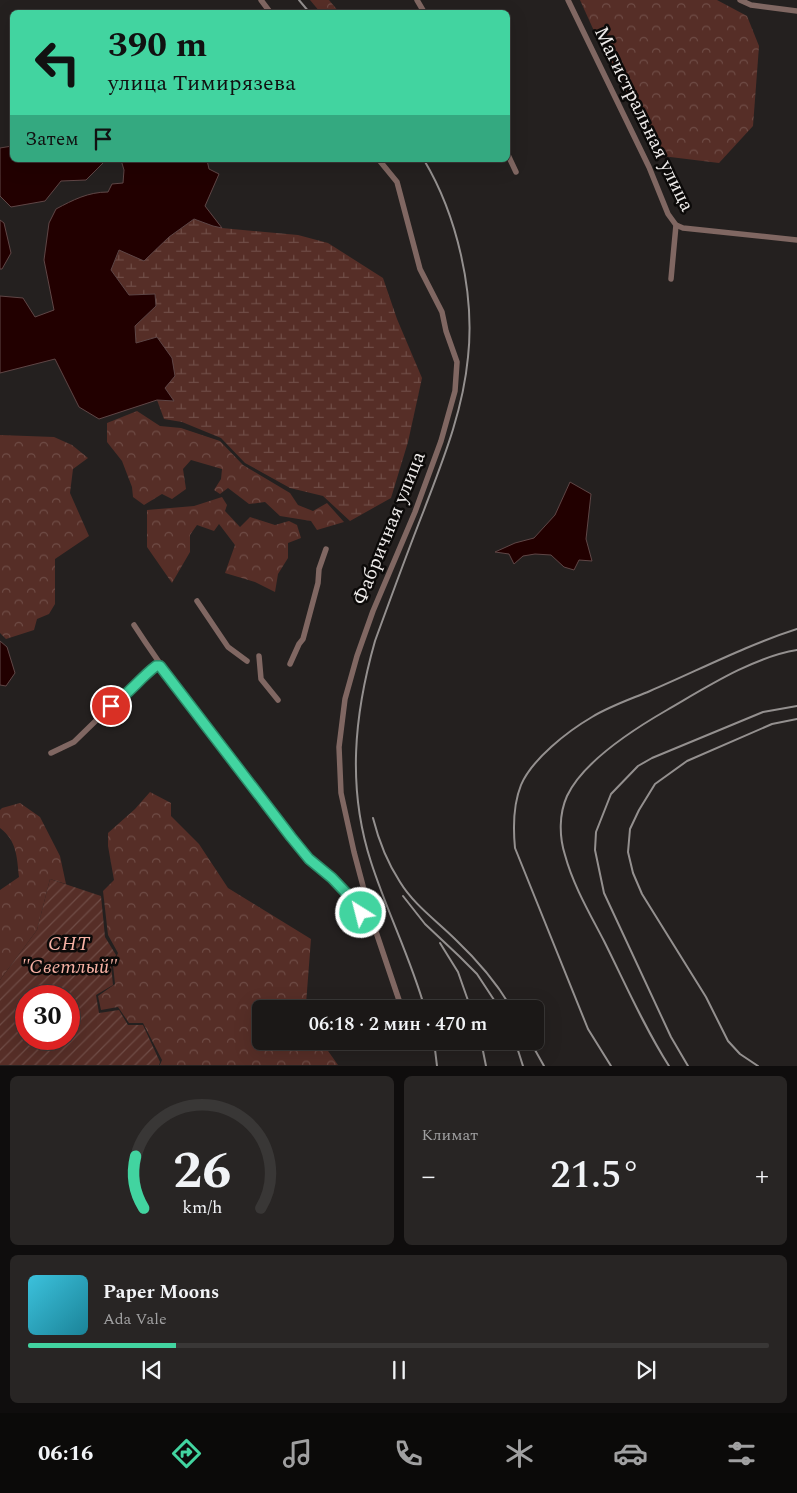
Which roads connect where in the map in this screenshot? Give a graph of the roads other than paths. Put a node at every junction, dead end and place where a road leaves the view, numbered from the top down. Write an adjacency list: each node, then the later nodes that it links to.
1 (568, 0): 7 (street, Магистральная улица)
2 (740, 0): 3 (street)
3 (797, 11)
4 (510, 159): 6 (street)
5 (381, 162): 19 (street, Фабричная улица)
6 (516, 172)
7 (676, 225): 8 (street, Магистральная улица); 9 (street)
8 (797, 240)
9 (671, 279)
10 (326, 549): 15 (street)
11 (197, 601): 14 (street)
12 (134, 624): 16 (street)
13 (259, 656): 17 (street)
14 (247, 661)
15 (290, 664)
16 (160, 666): 18 (street); 19 (street)
17 (278, 700)
18 (51, 753)
19 (372, 920): 20 (street, Фабричная улица)
20 (399, 1000)

